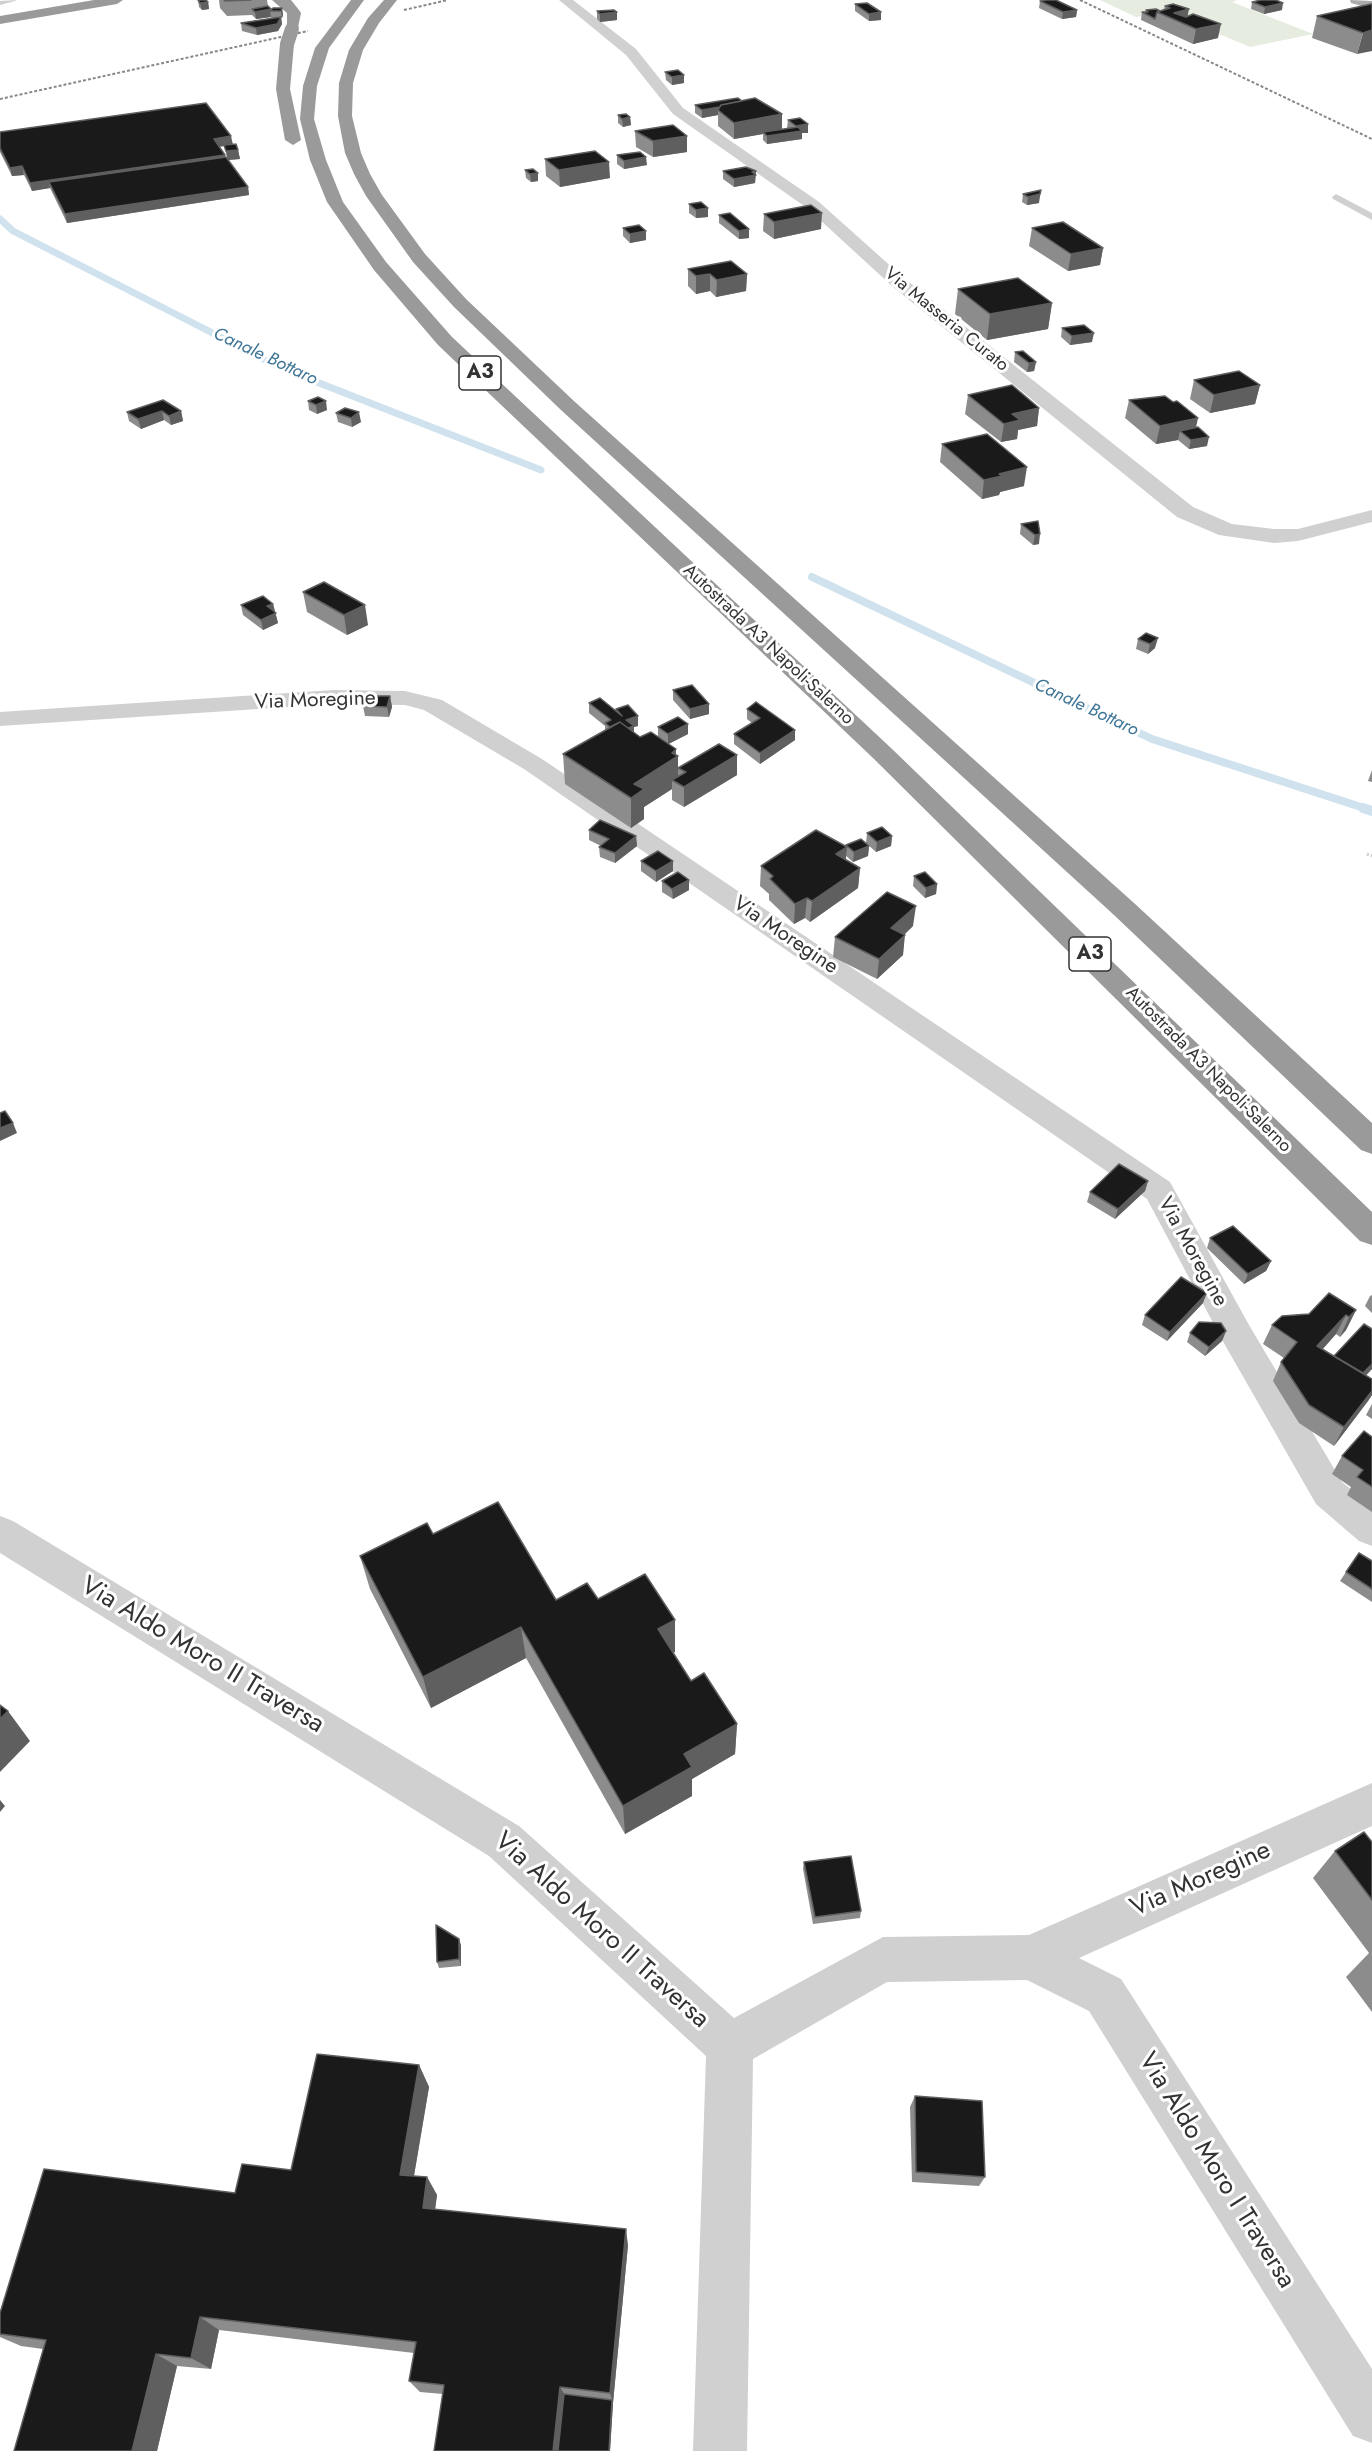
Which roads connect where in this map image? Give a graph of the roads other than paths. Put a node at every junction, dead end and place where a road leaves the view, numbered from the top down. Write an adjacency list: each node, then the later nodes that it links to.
1 (13, 0): 11 (lane)
2 (47, 0): 13 (highway)
3 (72, 0): 13 (highway)
4 (88, 0): 14 (highway)
5 (117, 0): 14 (highway)
6 (278, 0): 16 (highway, bridge)
7 (358, 0): 16 (highway, Autostrada A3 Napoli-Salerno / A3)
8 (391, 0): 20 (highway, A3)
9 (565, 0): 18 (street, Via Masseria Curato)
10 (1356, 0): 12 (main road)
11 (0, 1)
12 (1372, 5)
13 (0, 13)
14 (0, 20)
15 (1336, 197): 17 (lane)
16 (335, 202): 21 (highway, Autostrada A3 Napoli-Salerno / A3)
17 (1372, 217)
18 (1372, 516)
19 (0, 719): 22 (street, Via Moregine)
20 (1372, 1142)
21 (1372, 1232)
22 (1372, 1529)
23 (0, 1533): 26 (street, Via Aldo Moro II Traversa)
24 (1372, 1804): 25 (street, Via Moregine)
25 (1030, 1957): 26 (street); 27 (street, Via Aldo Moro I Traversa)
26 (730, 2046): 28 (street)
27 (1372, 2417)
28 (720, 2451)

